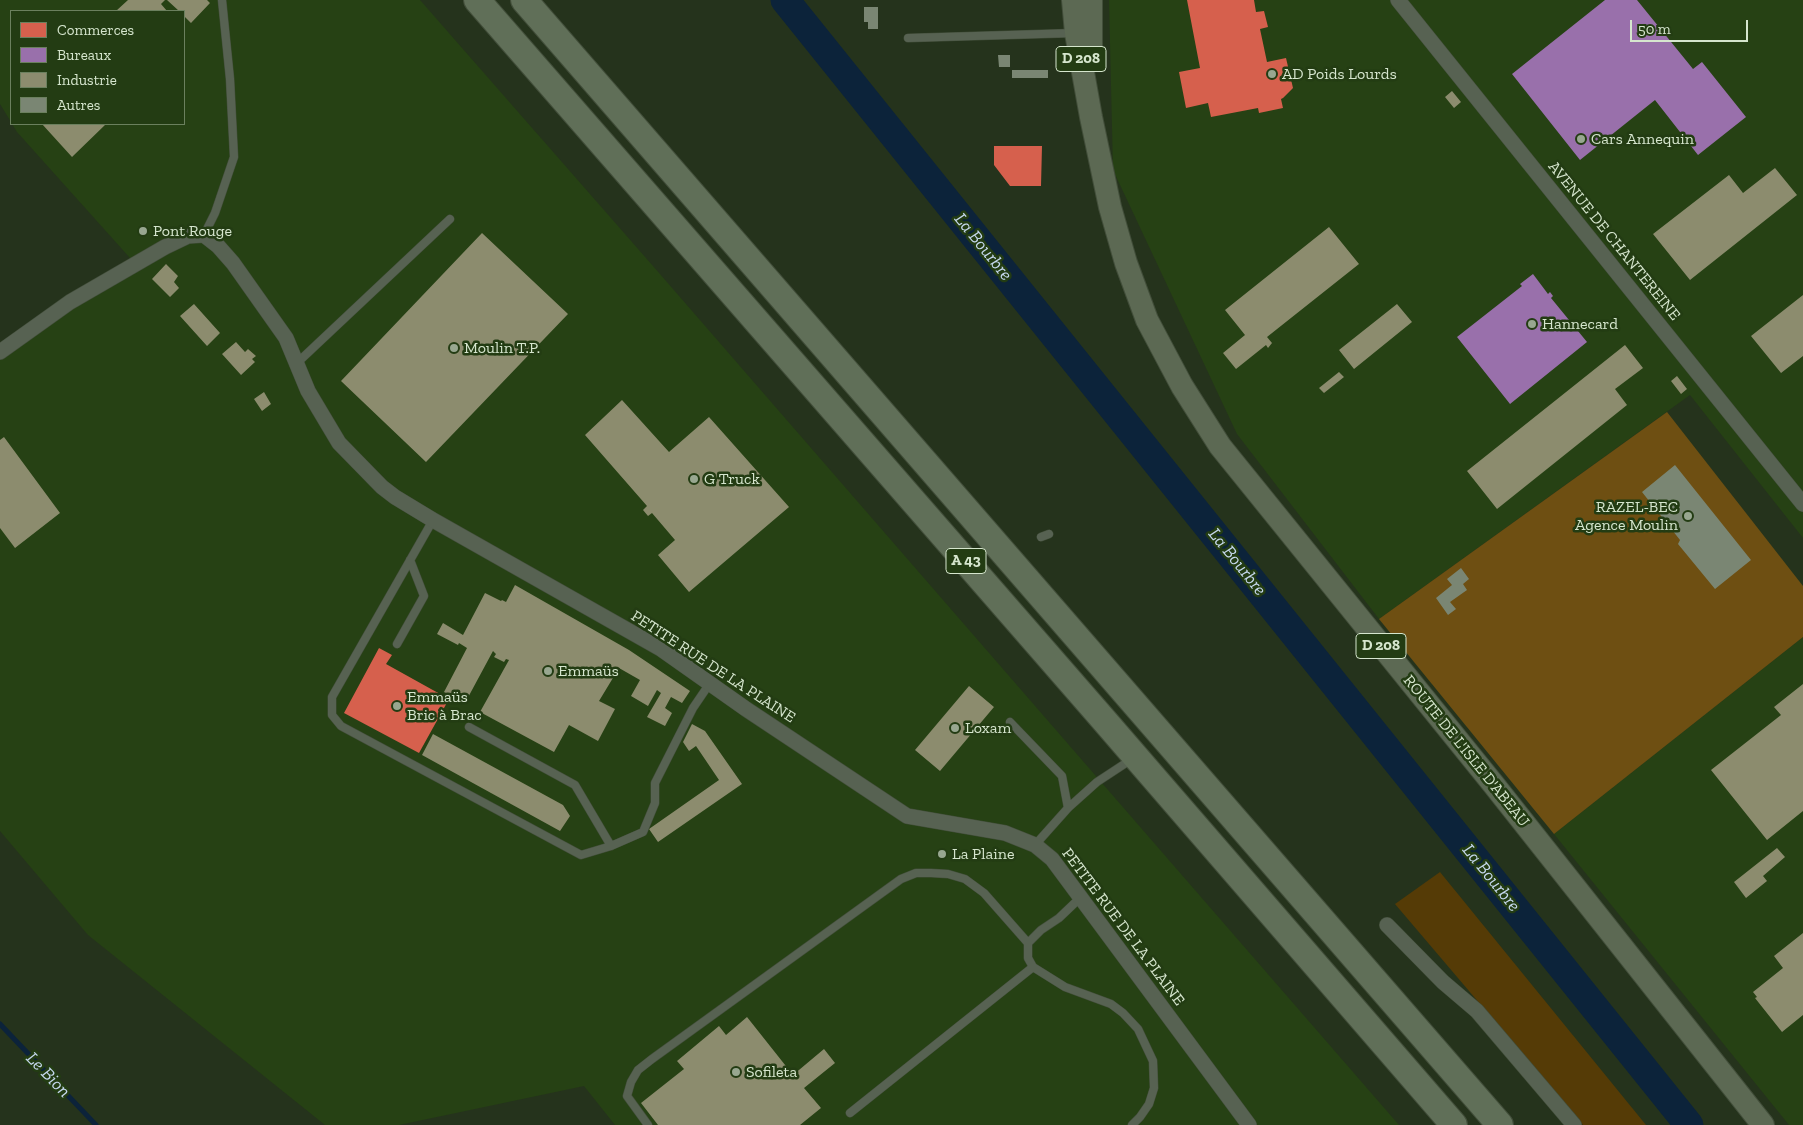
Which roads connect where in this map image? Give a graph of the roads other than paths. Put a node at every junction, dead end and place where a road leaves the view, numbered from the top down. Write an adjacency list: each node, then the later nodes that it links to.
1 (222, 0): 10 (lane)
2 (476, 0): 20 (highway, A 43)
3 (524, 0): 33 (highway, A 43)
4 (1073, 0): 7 (main road, ROUTE DE L'ISLE D'ABEAU / D 208)
5 (1091, 0): 7 (main road, ROUTE DE L'ISLE D'ABEAU / D 208)
6 (1398, 0): 13 (street, AVENUE DE CHANTEREINE)
7 (1084, 32): 8 (lane); 35 (main road, ROUTE DE L'ISLE D'ABEAU / D 208)
8 (908, 38)
9 (450, 219): 12 (lane)
10 (204, 235): 11 (street); 12 (street, PETITE RUE DE LA PLAINE)
11 (0, 352)
12 (297, 363): 14 (street, PETITE RUE DE LA PLAINE)
13 (1803, 504)
14 (433, 520): 15 (lane); 17 (street, PETITE RUE DE LA PLAINE)
15 (410, 560): 16 (lane); 23 (lane)
16 (397, 644)
17 (710, 683): 22 (street, PETITE RUE DE LA PLAINE); 23 (lane)
18 (1010, 722): 21 (lane)
19 (470, 727): 23 (lane)
20 (1136, 756): 21 (lane); 32 (highway, A 43)
21 (1068, 808): 22 (lane)
22 (1035, 845): 24 (street, PETITE RUE DE LA PLAINE)
23 (611, 846)
24 (1081, 898): 26 (lane); 31 (street, PETITE RUE DE LA PLAINE)
25 (1387, 925): 34 (street)
26 (1028, 943): 27 (lane); 29 (lane)
27 (1033, 967): 28 (lane); 30 (lane)
28 (850, 1113)
29 (648, 1125)
30 (1132, 1125)
31 (1248, 1125)
32 (1454, 1125)
33 (1500, 1125)
34 (1574, 1125)
35 (1764, 1125)

